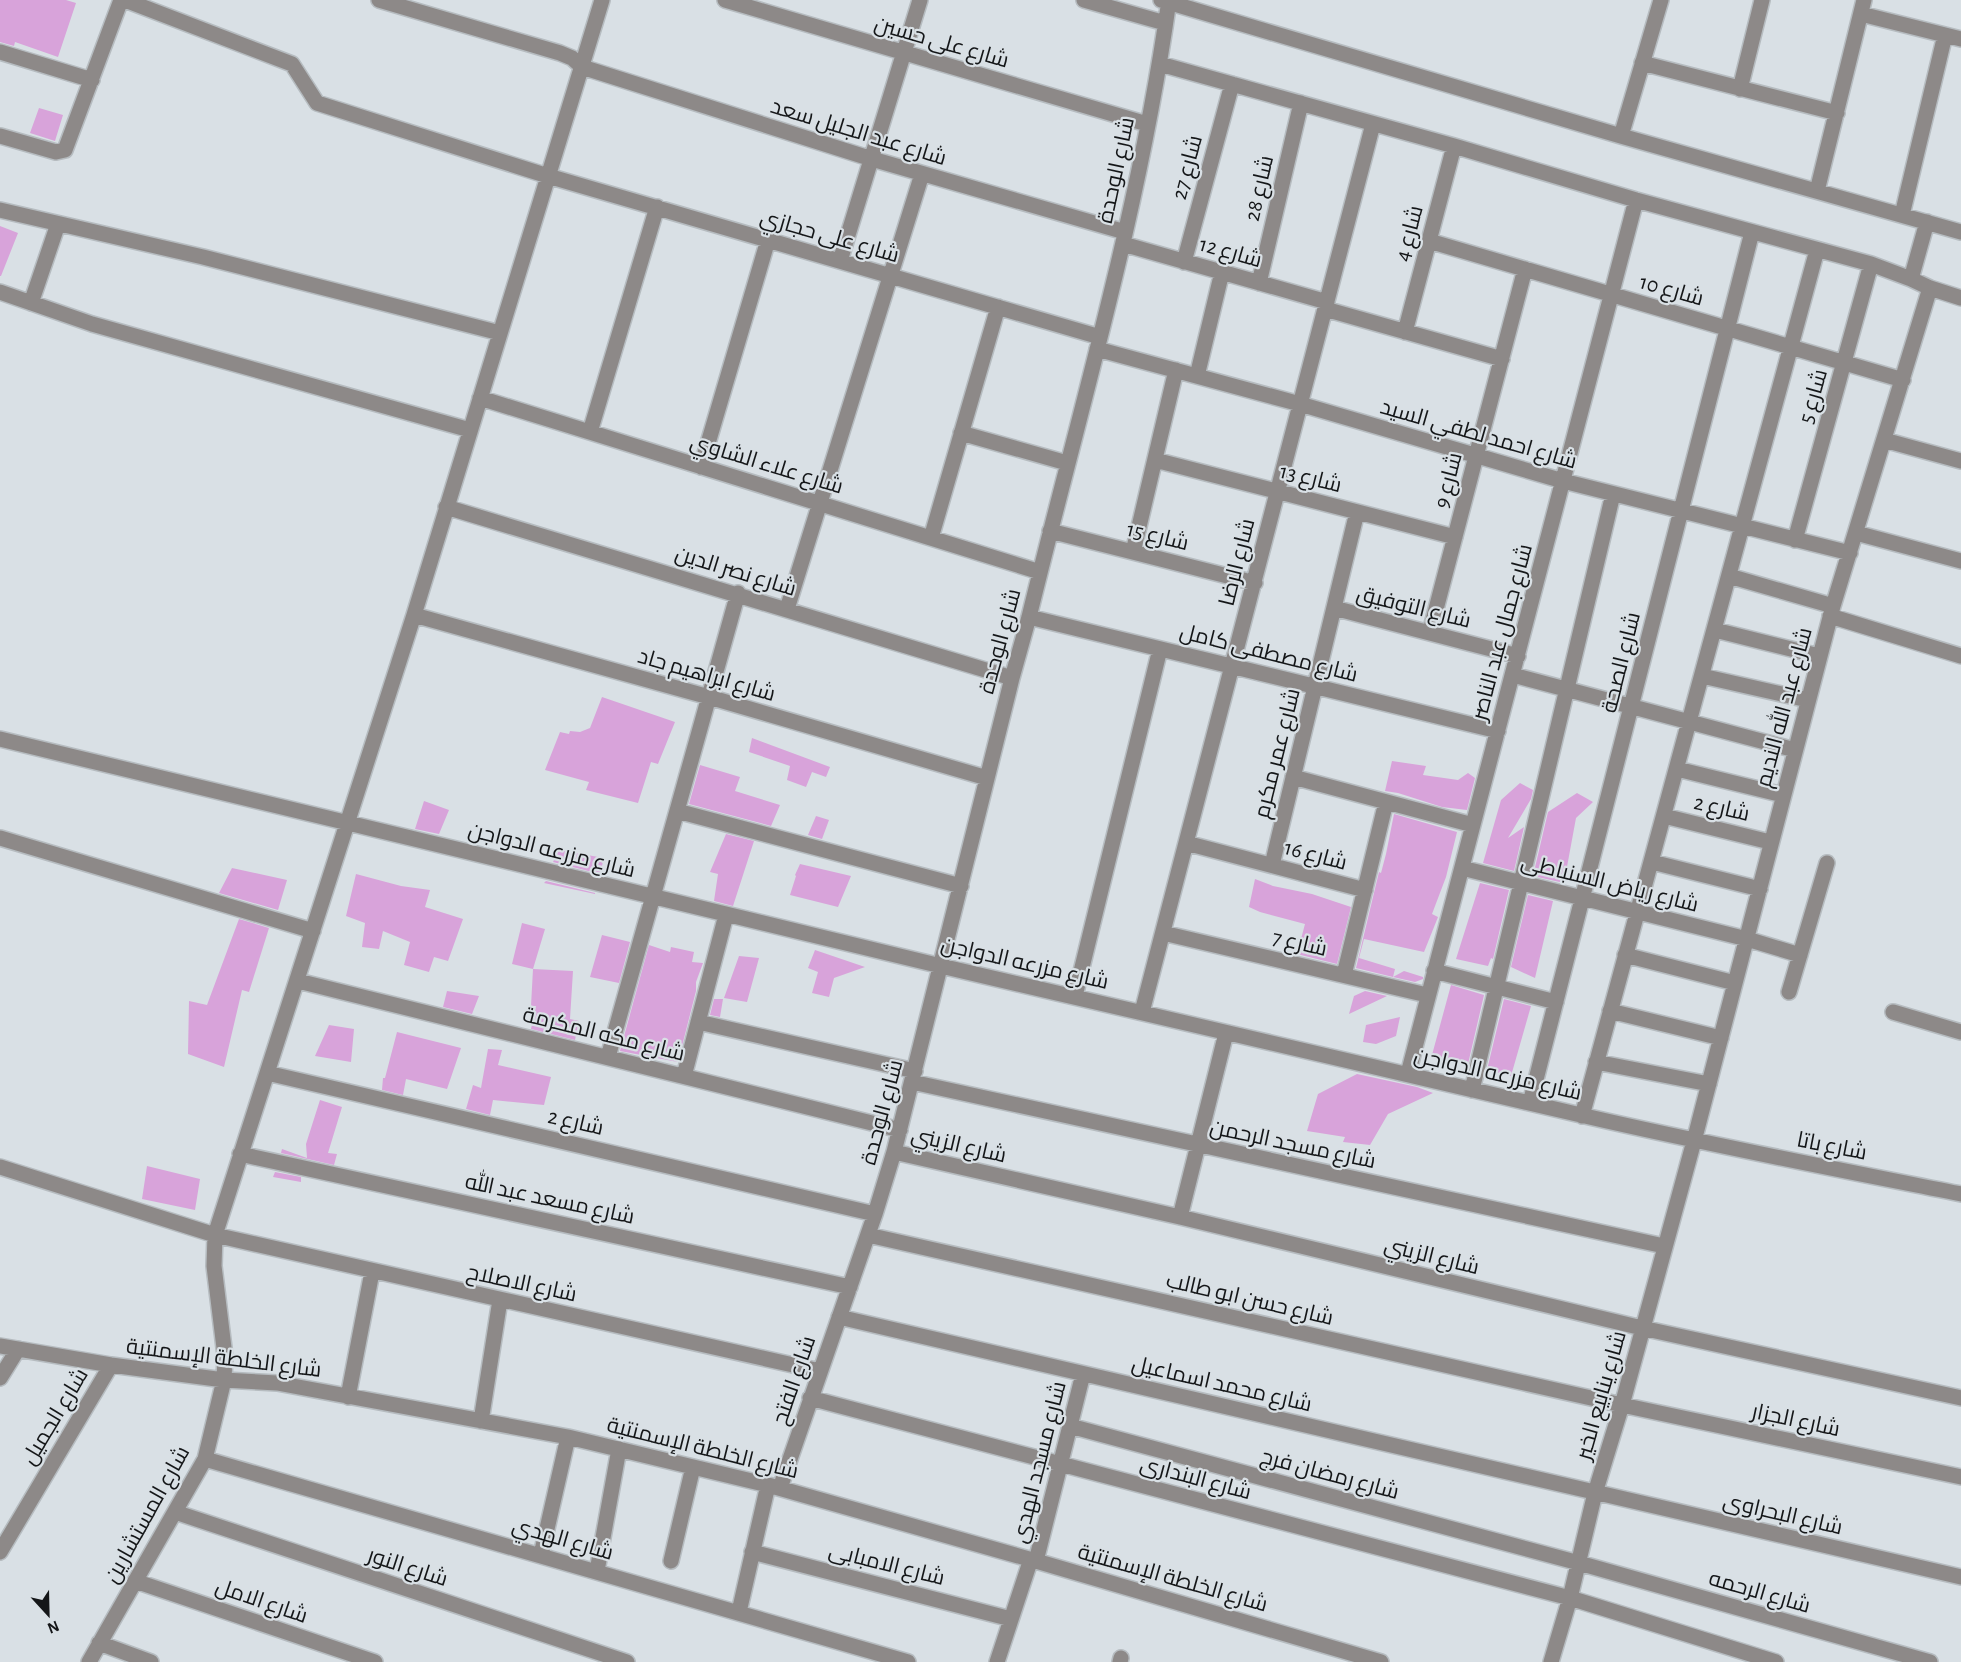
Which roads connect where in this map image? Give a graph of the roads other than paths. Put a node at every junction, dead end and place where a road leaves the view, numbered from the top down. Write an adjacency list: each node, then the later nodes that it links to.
1 (123, 0): 19 (street); 31 (street, شارع على حجازي)
2 (379, 0): 18 (street, شارع عبد الجليل سعد)
3 (602, 0): 18 (street, شارع المستشارين)
4 (725, 0): 15 (street, شارع على حسين)
5 (920, 0): 15 (street)
6 (1084, 0): 11 (street)
7 (1661, 0): 16 (street)
8 (1762, 0): 21 (street)
9 (1166, 1): 11 (street, شارع الوحدة); 27 (street)
10 (1862, 7): 12 (street); 23 (street)
11 (1165, 23): 17 (street, شارع الوحدة)
12 (1945, 35): 13 (street); 36 (street)
13 (1961, 39)
14 (0, 52): 19 (street)
15 (905, 53): 24 (street, شارع على حسين); 29 (street)
16 (1642, 63): 21 (street); 27 (street)
17 (1160, 64): 20 (street); 24 (street, شارع الوحدة)
18 (582, 67): 29 (street, شارع عبد الجليل سعد); 31 (street, شارع المستشارين)
19 (92, 80): 26 (street)
20 (1232, 84): 22 (street); 46 (street, شارع 27)
21 (1740, 89): 23 (street)
22 (1301, 103): 25 (street); 52 (street, شارع 28)
23 (1837, 113): 32 (street)
24 (1147, 124): 41 (street, شارع الوحدة)
25 (1373, 124): 28 (street); 58 (street, شارع الرضا)
26 (0, 136)
27 (1620, 136): 32 (street)
28 (1454, 146): 33 (street); 43 (street, شارع 4)
29 (872, 159): 30 (street, شارع عبد الجليل سعد); 45 (street)
30 (922, 174): 41 (street, شارع عبد الجليل سعد); 50 (street)
31 (548, 176): 34 (street, شارع على حجازي); 62 (street, شارع المستشارين)
32 (1817, 191): 36 (street)
33 (1636, 200): 39 (street); 55 (street, شارع جمال عبد الناصر)
34 (657, 207): 42 (street, شارع على حجازي); 73 (street)
35 (0, 210): 38 (street)
36 (1902, 215): 37 (street)
37 (1927, 222): 40 (street); 51 (street)
38 (58, 224): 57 (street); 62 (street)
39 (1752, 232): 44 (street); 60 (street, شارع الصحة)
40 (1961, 232)
41 (1124, 238): 46 (street, شارع 12); 63 (street, شارع الوحدة)
42 (768, 240): 45 (street, شارع على حجازي); 80 (street)
43 (1429, 241): 48 (street, شارع 10); 61 (street, شارع 4)
44 (1817, 250): 47 (street); 64 (street)
45 (840, 261): 50 (street, شارع على حجازي)
46 (1184, 262): 49 (street, شارع 12)
47 (1871, 264): 51 (street); 66 (street, شارع 5)
48 (1525, 269): 55 (street, شارع 10); 65 (street, شارع 9)
49 (1222, 272): 52 (street, شارع 12); 68 (street)
50 (890, 276): 59 (street, شارع على حجازي); 84 (street)
51 (1911, 279): 53 (street)
52 (1259, 283): 58 (street, شارع 12)
53 (1930, 288): 56 (street); 69 (street, شارع عبد الله النديم)
54 (0, 292): 57 (street)
55 (1612, 295): 60 (street, شارع 10); 81 (street, شارع جمال عبد الناصر)
56 (1961, 298)
57 (31, 303): 72 (street)
58 (1326, 305): 61 (street, شارع 12); 71 (street, شارع الرضا)
59 (998, 307): 63 (street, شارع على حجازي); 74 (street)
60 (1728, 329): 64 (street, شارع 10); 86 (street, شارع الصحة)
61 (1406, 332): 65 (street, شارع 12)
62 (500, 333): 70 (street, شارع المستشارين)
63 (1098, 343): 67 (street, شارع احمد لطفي السيد); 79 (street, شارع الوحدة)
64 (1792, 347): 66 (street, شارع 10); 88 (street)
65 (1502, 359): 76 (street, شارع 9)
66 (1845, 363): 69 (street, شارع 10); 93 (street, شارع 5)
67 (1176, 370): 68 (street, شارع احمد لطفي السيد); 77 (street)
68 (1197, 376): 71 (street, شارع احمد لطفي السيد)
69 (1903, 380): 75 (street, شارع عبد الله النديم)
70 (480, 398): 72 (street, شارع المستشارين); 73 (street, شارع علاء الشاوي)
71 (1300, 404): 76 (street, شارع احمد لطفي السيد); 82 (street, شارع الرضا)
72 (470, 430): 85 (street, شارع المستشارين)
73 (590, 432): 80 (street, شارع علاء الشاوي)
74 (961, 433): 79 (street); 92 (street)
75 (1884, 440): 78 (street); 90 (street, شارع عبد الله النديم)
76 (1476, 456): 81 (street, شارع احمد لطفي السيد); 91 (street, شارع 9)
77 (1155, 460): 82 (street, شارع 13); 94 (street)
78 (1961, 461)
79 (1067, 463): 89 (street, شارع الوحدة)
80 (701, 467): 84 (street, شارع علاء الشاوي)
81 (1563, 481): 83 (street, شارع احمد لطفي السيد); 109 (street, شارع جمال عبد الناصر)
82 (1278, 491): 87 (street, شارع 13); 99 (street, شارع الرضا)
83 (1613, 494): 86 (street, شارع احمد لطفي السيد); 117 (street)
84 (820, 503): 92 (street, شارع علاء الشاوي); 102 (street)
85 (446, 507): 100 (street, شارع نصر الدين); 104 (street, شارع المستشارين)
86 (1682, 511): 88 (street, شارع احمد لطفي السيد); 120 (street, شارع الصحة)
87 (1357, 512): 91 (street, شارع 13); 101 (street, شارع عمر مكرم)
88 (1743, 526): 93 (street, شارع احمد لطفي السيد); 98 (street)
89 (1050, 531): 94 (street, شارع 15); 97 (street, شارع الوحدة)
90 (1856, 533): 95 (street, شارع عبد الله النديم); 96 (street)
91 (1455, 537): 107 (street, شارع 9)
92 (931, 538): 97 (street, شارع علاء الشاوي)
93 (1795, 540): 95 (street, شارع احمد لطفي السيد)
94 (1133, 552): 99 (street, شارع 15)
95 (1850, 553): 103 (street, شارع عبد الله النديم)
96 (1961, 561)
97 (1040, 572): 105 (street, شارع الوحدة)
98 (1729, 576): 103 (street); 106 (street)
99 (1255, 583): 112 (street, شارع الرضا)
100 (738, 593): 102 (street, شارع نصر الدين); 118 (street)
101 (1334, 608): 107 (street, شارع التوفيق); 116 (street, شارع عمر مكرم)
102 (787, 609): 115 (street, شارع نصر الدين)
103 (1831, 611): 110 (street, شارع عبد الله النديم); 111 (street)
104 (414, 615): 118 (street, شارع ابراهيم جاد); 132 (street, شارع المستشارين)
105 (1029, 617): 108 (street, شارع مصطفى كامل); 115 (street, شارع الوحدة)
106 (1715, 630): 110 (street); 114 (street)
107 (1430, 632): 109 (street, شارع التوفيق)
108 (1160, 649): 112 (street, شارع مصطفى كامل); 162 (street)
109 (1518, 656): 113 (street, شارع جمال عبد الناصر)
110 (1819, 656): 119 (street, شارع عبد الله النديم)
111 (1961, 656)
112 (1232, 667): 116 (street, شارع مصطفى كامل); 136 (street, شارع الرضا)
113 (1513, 675): 117 (street); 122 (street, شارع جمال عبد الناصر)
114 (1702, 676): 119 (street); 121 (street)
115 (1012, 678): 127 (street, شارع الوحدة)
116 (1315, 687): 122 (street, شارع مصطفى كامل); 126 (street, شارع عمر مكرم)
117 (1567, 689): 120 (street); 141 (street)
118 (709, 698): 127 (street, شارع ابراهيم جاد); 130 (street)
119 (1808, 700): 124 (street, شارع عبد الله النديم)
120 (1632, 706): 121 (street); 146 (street, شارع الصحة)
121 (1690, 721): 124 (street); 125 (street)
122 (1498, 731): 133 (street, شارع جمال عبد الناصر)
123 (0, 739): 132 (street, شارع مزرعه الدواجن)
124 (1795, 750): 128 (street, شارع عبد الله النديم)
125 (1677, 769): 128 (street); 131 (street)
126 (1293, 777): 129 (street); 139 (street, شارع عمر مكرم)
127 (987, 778): 142 (street, شارع الوحدة)
128 (1783, 795): 135 (street, شارع عبد الله النديم)
129 (1386, 802): 133 (street); 144 (street)
130 (677, 811): 142 (street); 145 (street)
131 (1664, 816): 135 (street, شارع 2); 137 (street)
132 (347, 822): 145 (street, شارع مزرعه الدواجن); 149 (street, شارع المستشارين)
133 (1473, 825): 140 (street, شارع جمال عبد الناصر)
134 (0, 838): 149 (street)
135 (1770, 842): 143 (street, شارع عبد الله النديم)
136 (1186, 843): 139 (street, شارع 16); 150 (street, شارع الرضا)
137 (1652, 862): 143 (street); 147 (street)
138 (1827, 863): 152 (street)
139 (1272, 865): 144 (street, شارع 16)
140 (1462, 868): 141 (street, شارع رياض السنباطى); 155 (street, شارع جمال عبد الناصر)
141 (1521, 883): 146 (street, شارع رياض السنباطى); 159 (street)
142 (961, 886): 154 (street, شارع الوحدة)
143 (1760, 889): 151 (street, شارع عبد الله النديم)
144 (1365, 890): 156 (street)
145 (653, 897): 148 (street, شارع مزرعه الدواجن); 171 (street)
146 (1582, 898): 147 (street, شارع رياض السنباطى); 163 (street, شارع الصحة)
147 (1638, 912): 151 (street, شارع رياض السنباطى); 153 (street)
148 (726, 915): 154 (street, شارع مزرعه الدواجن); 167 (street)
149 (313, 931): 157 (street, شارع المستشارين)
150 (1163, 933): 156 (street, شارع 7); 165 (street, شارع الرضا)
151 (1747, 939): 152 (street, شارع رياض السنباطى); 158 (street, شارع عبد الله النديم)
152 (1800, 955): 160 (street)
153 (1625, 956): 158 (street); 164 (street)
154 (941, 966): 162 (street, شارع مزرعه الدواجن); 176 (street, شارع الوحدة)
155 (1434, 971): 159 (street); 161 (street, شارع جمال عبد الناصر)
156 (1344, 975): 161 (street, شارع 7)
157 (298, 981): 171 (street, شارع مكه المكرمة); 173 (street, شارع المستشارين)
158 (1735, 983): 170 (street, شارع عبد الله النديم)
159 (1497, 987): 163 (street); 178 (street)
160 (1789, 992)
161 (1427, 995): 174 (street, شارع جمال عبد الناصر)
162 (1075, 996): 165 (street, شارع مزرعه الدواجن)
163 (1556, 1002): 179 (street, شارع الصحة)
164 (1610, 1011): 170 (street); 172 (street)
165 (1142, 1012): 169 (street, شارع مزرعه الدواجن)
166 (1893, 1012): 168 (street)
167 (698, 1022): 175 (street); 176 (street, شارع مسجد الرحمن)
168 (1961, 1032)
169 (1226, 1033): 174 (street, شارع مزرعه الدواجن); 183 (street)
170 (1721, 1038): 177 (street, شارع عبد الله النديم)
171 (608, 1057): 175 (street, شارع مكه المكرمة)
172 (1596, 1062): 177 (street); 180 (street)
173 (267, 1073): 185 (street, شارع المستشارين); 188 (street, شارع 2)
174 (1408, 1074): 178 (street, شارع مزرعه الدواجن)
175 (684, 1076): 181 (street, شارع مكه المكرمة)
176 (914, 1076): 181 (street, شارع الوحدة); 183 (street, شارع مسجد الرحمن)
177 (1709, 1084): 182 (street, شارع عبد الله النديم)
178 (1472, 1090): 179 (street, شارع مزرعه الدواجن)
179 (1530, 1103): 180 (street, شارع مزرعه الدواجن)
180 (1582, 1116): 182 (street, شارع مزرعه الدواجن)
181 (900, 1130): 184 (street, شارع الوحدة)
182 (1694, 1141): 187 (street, شارع باتا); 192 (street, شارع ينابيع الخير)
183 (1198, 1146): 189 (street); 192 (street, شارع مسجد الرحمن)
184 (894, 1152): 188 (street, شارع الوحدة); 189 (street, شارع الزيني)
185 (240, 1154): 190 (street, شارع المستشارين); 194 (street, شارع مسعد عبد الله)
186 (0, 1167): 190 (street, شارع الاصلاح)
187 (1961, 1194)
188 (875, 1214): 191 (street, شارع الوحدة)
189 (1180, 1217): 197 (street, شارع الزيني)
190 (215, 1235): 193 (street, شارع الاصلاح); 204 (street, شارع المستشارين)
191 (868, 1235): 194 (street, شارع الوحدة); 208 (street, شارع حسن ابو طالب)
192 (1664, 1246): 197 (street, شارع ينابيع الخير)
193 (372, 1272): 195 (street, شارع الاصلاح); 205 (street)
194 (850, 1287): 196 (street, شارع الفتح)
195 (500, 1300): 201 (street, شارع الاصلاح); 209 (street)
196 (839, 1317): 201 (street, شارع الفتح); 202 (street, شارع محمد اسماعيل)
197 (1642, 1328): 207 (street, شارع الزيني); 208 (street, شارع ينابيع الخير)
198 (0, 1346): 199 (street, شارع الخلطة الإسمنتية)
199 (18, 1349): 200 (street, شارع الخلطة الإسمنتية); 203 (street)
200 (111, 1365): 204 (street, شارع الخلطة الإسمنتية); 220 (street, شارع الجميل)
201 (820, 1371): 206 (street, شارع الفتح)
202 (1083, 1374): 210 (street, شارع مسجد الهدي); 218 (street, شارع محمد اسماعيل)
203 (0, 1378)
204 (224, 1380): 205 (street, شارع الخلطة الإسمنتية); 213 (street, شارع المستشارين)
205 (348, 1396): 209 (street, شارع الخلطة الإسمنتية)
206 (810, 1398): 214 (street, شارع البندارى); 217 (street, شارع الفتح)
207 (1961, 1398)
208 (1622, 1405): 216 (street, شارع الجزار); 218 (street, شارع ينابيع الخير)
209 (481, 1421): 211 (street, شارع الخلطة الإسمنتية)
210 (1070, 1426): 214 (street, شارع مسجد الهدي); 225 (street, شارع رمضان فرج)
211 (568, 1437): 212 (street, شارع الخلطة الإسمنتية); 222 (street)
212 (619, 1449): 215 (street, شارع الخلطة الإسمنتية); 226 (street)
213 (206, 1460): 219 (street, شارع المستشارين); 222 (street, شارع الهدي)
214 (1060, 1465): 223 (street, شارع مسجد الهدي); 229 (street, شارع البندارى)
215 (693, 1467): 217 (street, شارع الخلطة الإسمنتية); 224 (street)
216 (1961, 1477)
217 (774, 1486): 221 (street, شارع الفتح); 223 (street, شارع الخلطة الإسمنتية)
218 (1595, 1493): 225 (street, شارع ينابيع الخير); 227 (street, شارع البحراوى)
219 (175, 1512): 228 (street, شارع المستشارين); 236 (street, شارع النور)
220 (0, 1552)
221 (752, 1552): 230 (street, شارع الفتح); 231 (street, شارع الامبابى)
222 (541, 1556): 226 (street, شارع الهدي)
223 (1034, 1560): 231 (street); 239 (street, شارع الخلطة الإسمنتية)
224 (671, 1561)
225 (1578, 1563): 229 (street, شارع ينابيع الخير); 242 (street, شارع الرحمه)
226 (597, 1571): 230 (street, شارع الهدي)
227 (1961, 1577)
228 (135, 1581): 232 (street, شارع المستشارين); 235 (street, شارع الامل)
229 (1570, 1598): 240 (street, شارع ينابيع الخير); 241 (street, شارع البندارى)
230 (739, 1612): 237 (street, شارع الهدي)
231 (1011, 1619): 238 (street)
232 (99, 1643): 233 (street, شارع المستشارين); 234 (street)
233 (89, 1662)
234 (151, 1662)
235 (375, 1662)
236 (627, 1662)
237 (908, 1662)
238 (997, 1662)
239 (1381, 1662)
240 (1551, 1662)
241 (1776, 1662)
242 (1930, 1662)

